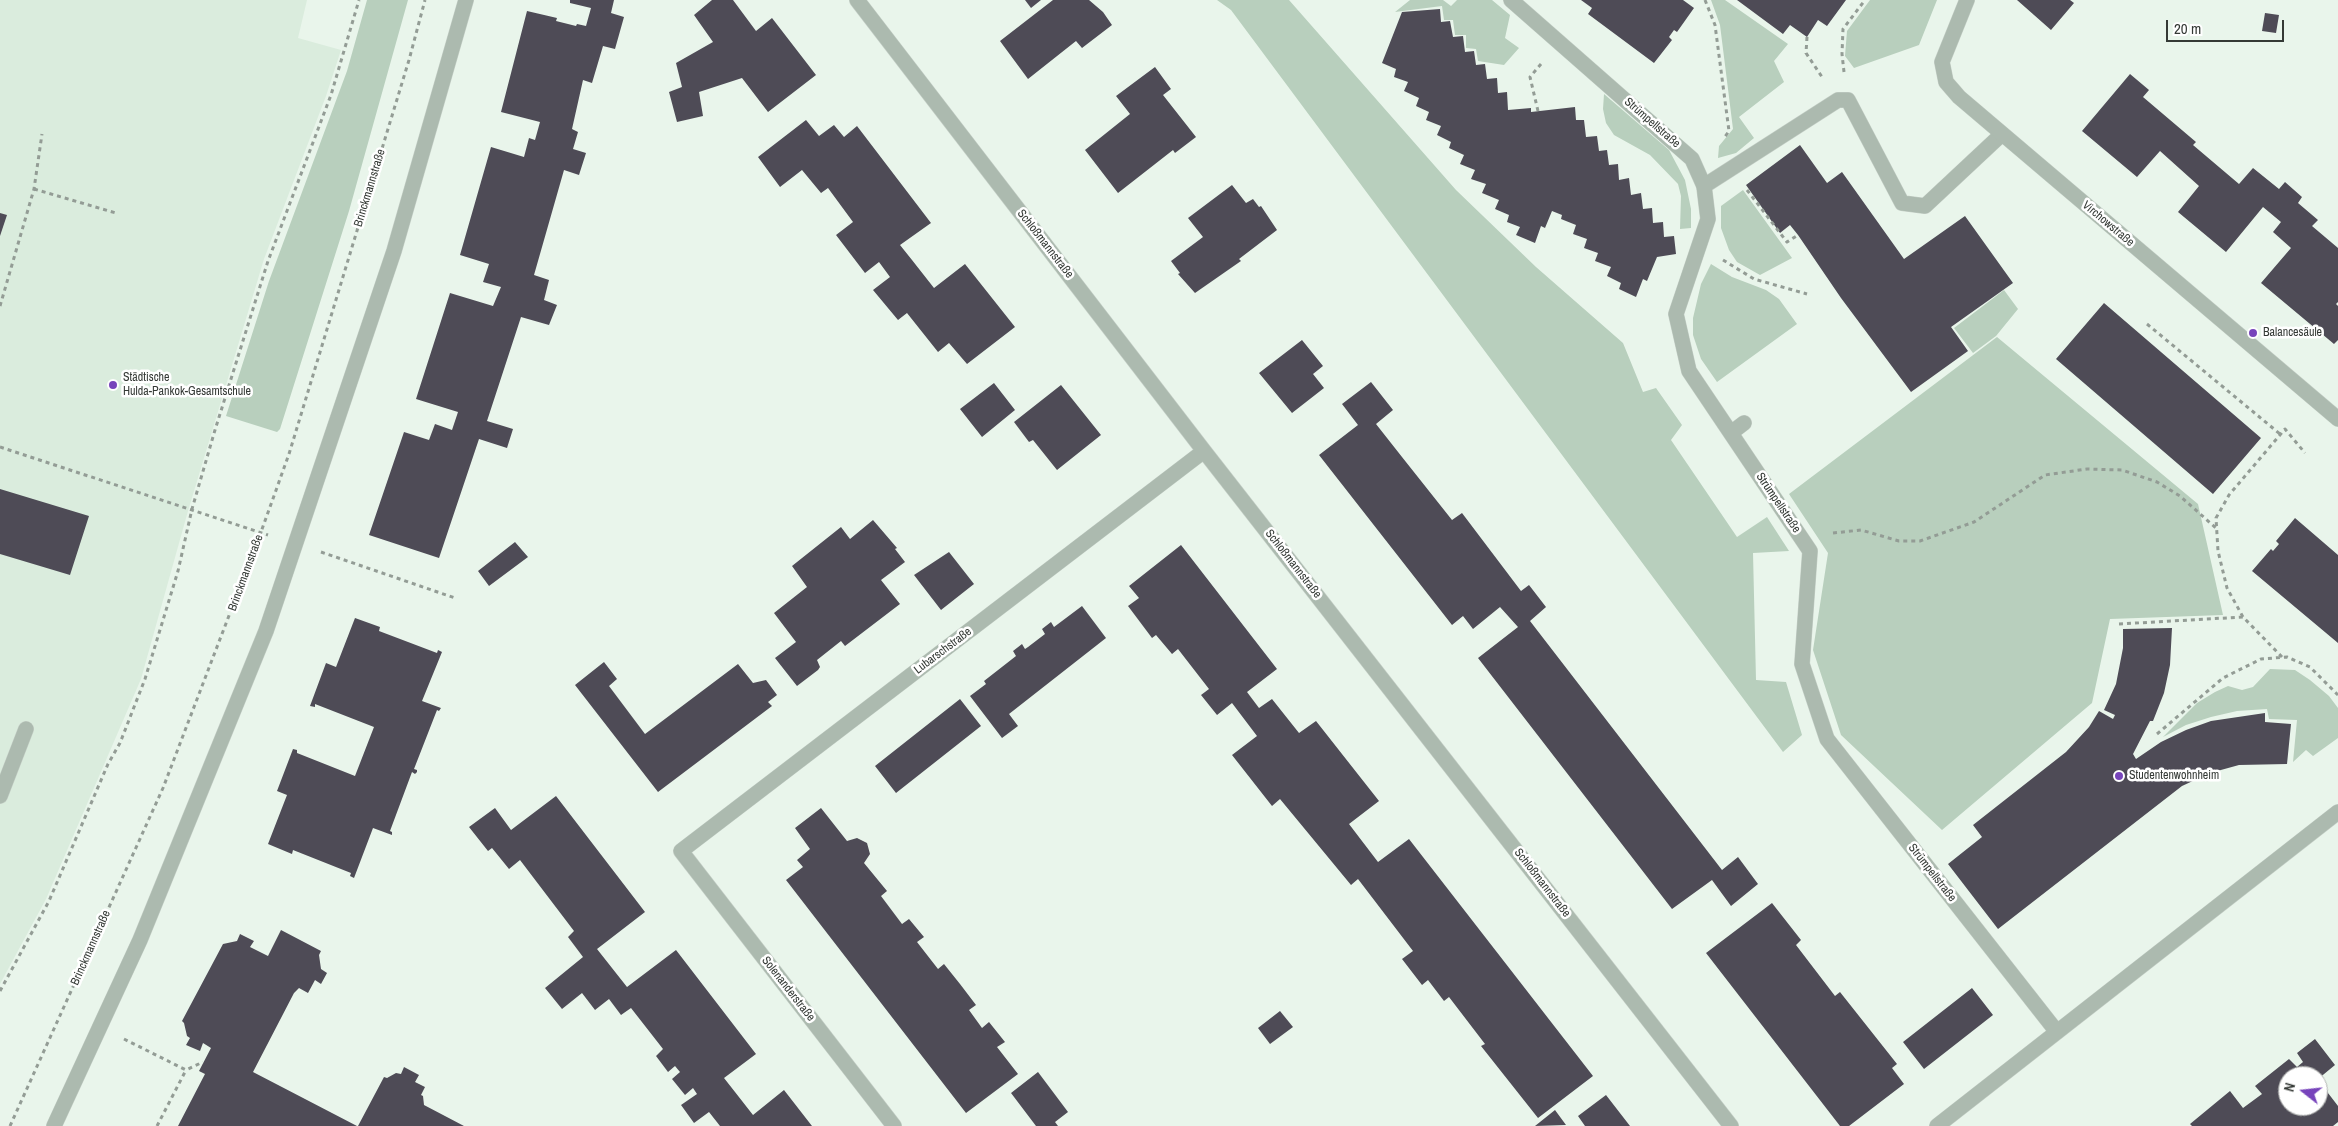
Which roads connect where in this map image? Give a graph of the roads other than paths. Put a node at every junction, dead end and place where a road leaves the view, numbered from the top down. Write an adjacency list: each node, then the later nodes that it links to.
1 (466, 0): 16 (street)
2 (857, 0): 10 (street, Schloßmannstraße)
3 (1511, 0): 6 (street, Strümpellstraße)
4 (1967, 0): 5 (street, Virchowstraße)
5 (2002, 134): 6 (street); 7 (street, Virchowstraße)
6 (1704, 186): 9 (street, Strümpellstraße)
7 (2338, 419)
8 (1744, 423): 9 (street)
9 (1731, 433): 15 (street, Strümpellstraße)
10 (1204, 450): 14 (street, Lubarschstraße); 18 (street, Schloßmannstraße)
11 (26, 729): 12 (street)
12 (0, 796)
13 (2338, 812): 15 (street)
14 (681, 851): 17 (street, Solenanderstraße)
15 (2057, 1032): 19 (street)
16 (54, 1126)
17 (894, 1126)
18 (1731, 1126)
19 (1937, 1126)

